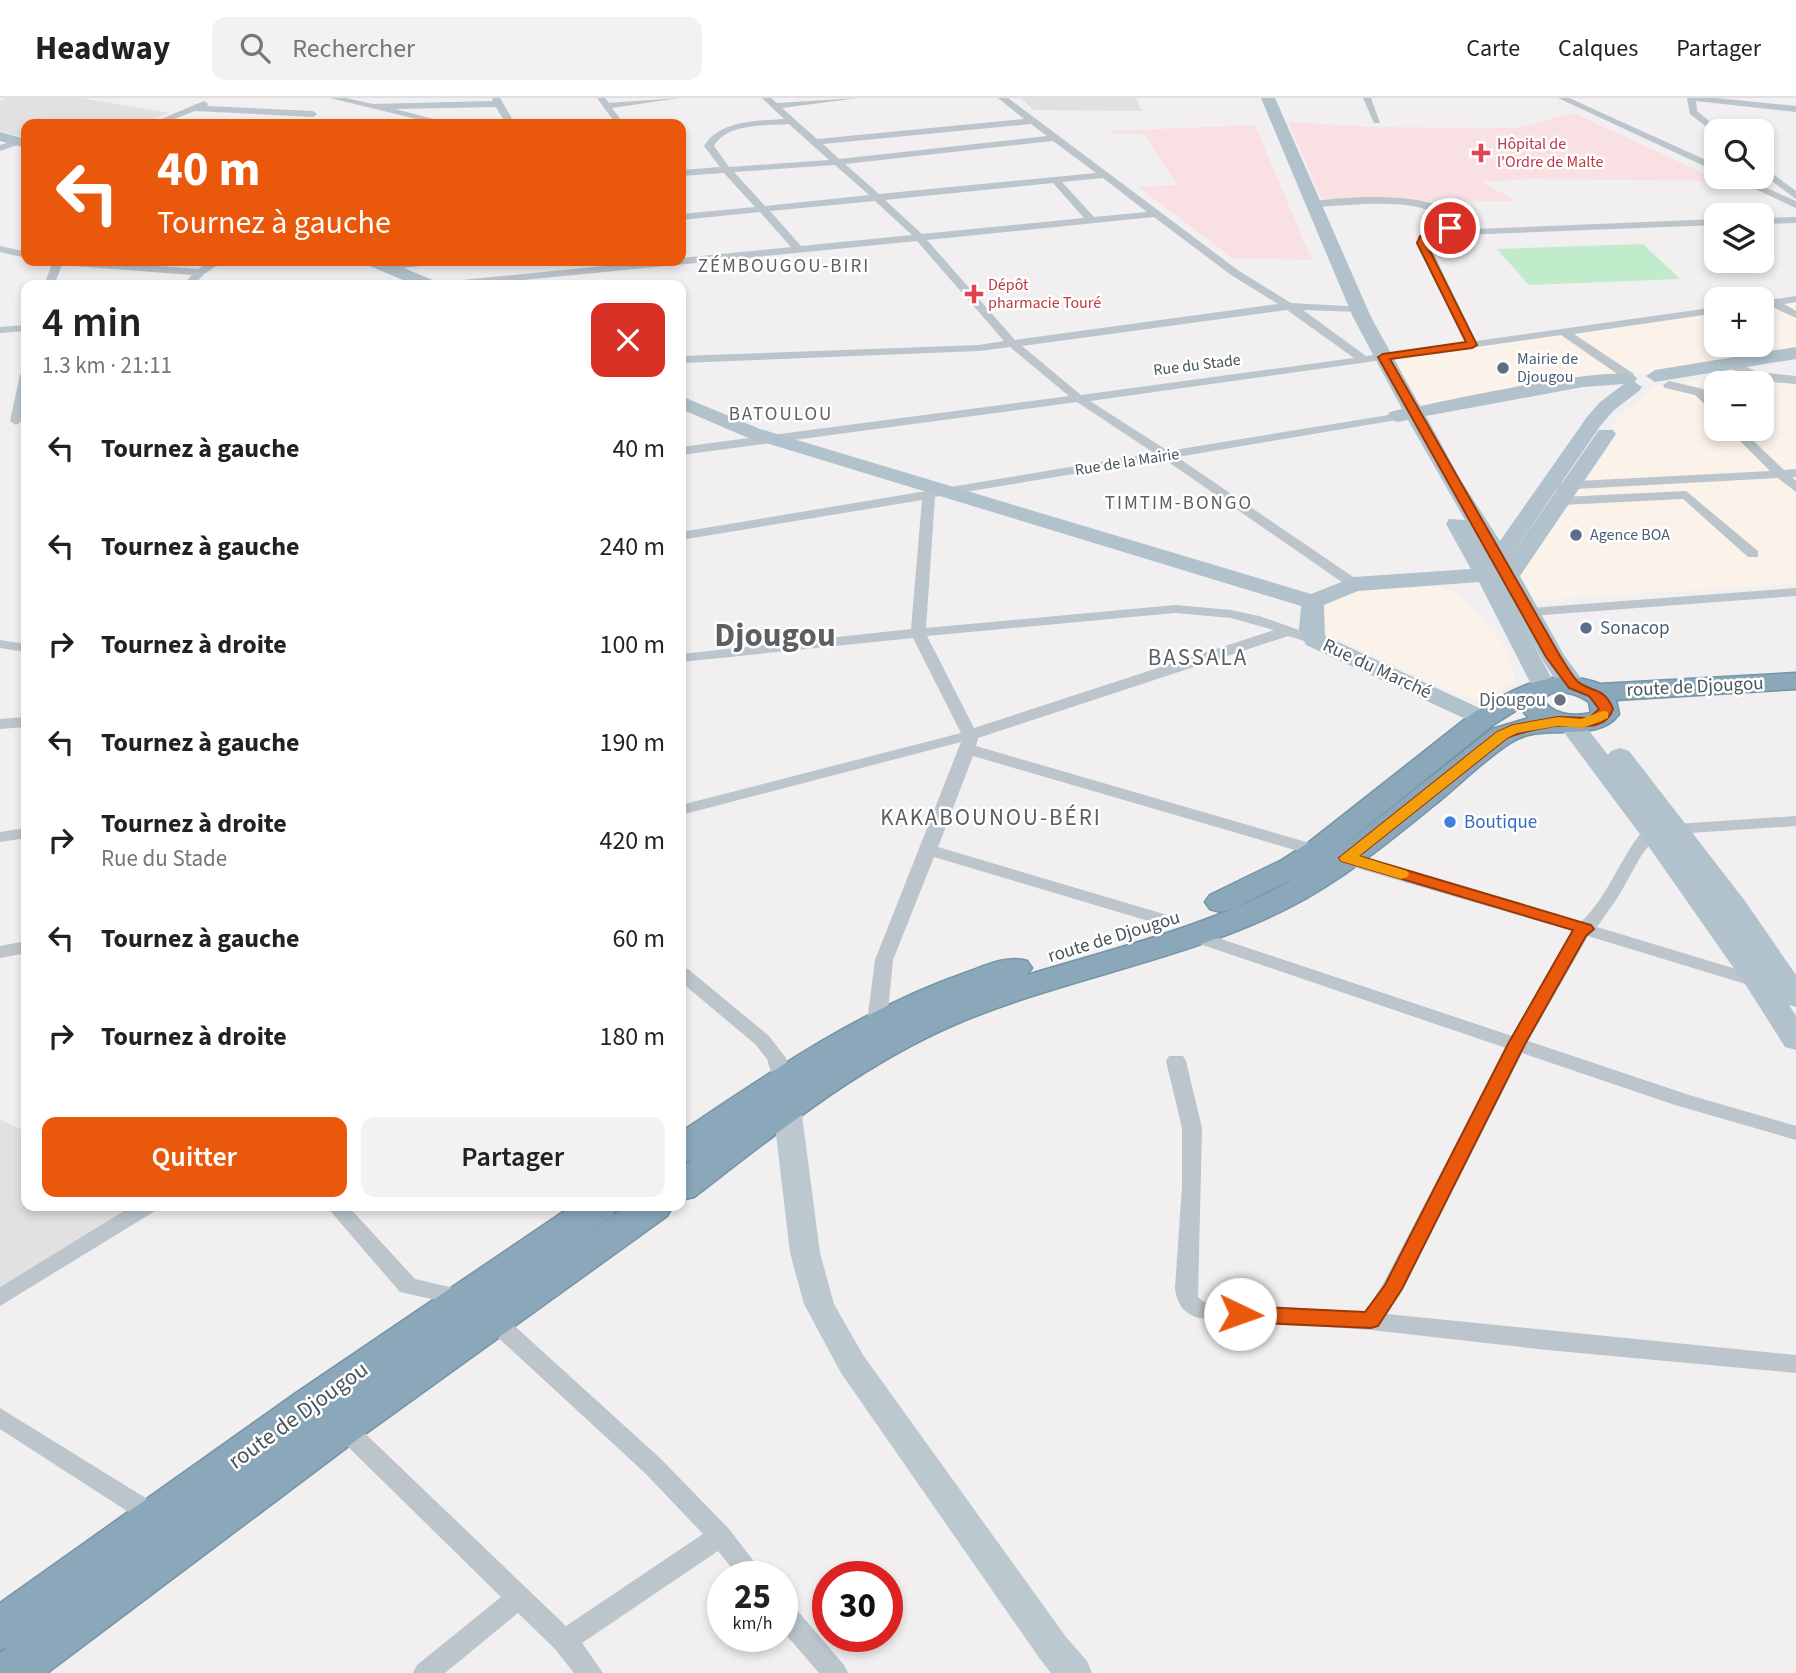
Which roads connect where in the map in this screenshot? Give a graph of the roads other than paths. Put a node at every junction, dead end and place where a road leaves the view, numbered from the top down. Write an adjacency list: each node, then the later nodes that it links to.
1 (220, 98): 14 (street)
2 (333, 98): 13 (street); 16 (street)
3 (675, 98): 11 (street)
4 (854, 98): 12 (street)
5 (1002, 98): 23 (street)
6 (1256, 98): 71 (main road)
7 (1268, 98): 42 (main road)
8 (1367, 98): 24 (street)
9 (1562, 98): 33 (street)
10 (498, 101): 13 (street); 20 (street)
11 (603, 102): 21 (street)
12 (770, 102): 22 (street)
13 (372, 107): 19 (street)
14 (193, 108): 16 (street); 17 (street)
15 (1796, 109): 25 (street)
16 (313, 114): 18 (street)
17 (166, 119)
18 (308, 119)
19 (425, 119)
20 (507, 119)
21 (616, 119)
22 (790, 121): 29 (street); 34 (street)
23 (1032, 121): 27 (street); 29 (street)
24 (1377, 121)
25 (1704, 121)
26 (0, 136): 28 (main road)
27 (1055, 138): 32 (street); 36 (street)
28 (21, 142)
29 (813, 142): 32 (street)
30 (21, 143): 31 (street)
31 (0, 148)
32 (836, 162): 34 (street); 41 (street)
33 (1704, 163)
34 (726, 170): 35 (street); 44 (street)
35 (686, 173)
36 (1106, 175): 38 (street); 45 (street)
37 (1774, 179): 40 (street)
38 (1056, 181): 41 (street); 49 (street)
39 (1761, 189): 43 (street)
40 (1796, 196)
41 (877, 197): 44 (street); 52 (street)
42 (1314, 204): 51 (street); 71 (main road)
43 (1796, 205)
44 (762, 209): 46 (street); 54 (street)
45 (1156, 214): 49 (street); 69 (street)
46 (686, 216)
47 (1796, 220): 48 (street)
48 (1774, 221)
49 (1093, 222): 52 (street)
50 (1704, 223): 51 (street)
51 (1444, 233): 78 (street)
52 (922, 239): 54 (street); 77 (street)
53 (0, 249): 55 (street)
54 (799, 250): 56 (street)
55 (21, 254)
56 (686, 261)
57 (149, 266): 62 (street)
58 (210, 266): 62 (street)
59 (384, 266): 65 (main road)
60 (576, 266): 63 (street)
61 (639, 266): 63 (street)
62 (200, 272): 64 (street)
63 (579, 272): 66 (street)
64 (193, 280)
65 (417, 280)
66 (495, 280)
67 (1796, 299): 68 (street)
68 (1774, 302)
69 (1290, 306): 71 (street); 77 (street); 80 (street)
70 (1774, 306): 73 (street)
71 (1353, 308): 80 (main road)
72 (1704, 312): 76 (street, Rue du Stade)
73 (1796, 315)
74 (21, 328): 75 (street)
75 (0, 330)
76 (1564, 332): 78 (street, Rue du Stade); 85 (street)
77 (1013, 344): 81 (street); 86 (street)
78 (1472, 345): 80 (street, Rue du Stade)
79 (1796, 353): 83 (main road)
80 (1372, 358): 86 (street, Rue du Stade); 89 (main road)
81 (686, 360)
82 (1796, 362): 83 (main road)
83 (1737, 368): 84 (street); 85 (main road, Rue de la Mairie)
84 (1796, 380)
85 (1644, 381): 88 (street); 89 (main road, Rue de la Mairie); 98 (main road); 101 (main road)
86 (1078, 398): 92 (street, Rue du Stade); 95 (street)
87 (686, 405): 92 (main road)
88 (1704, 406)
89 (1405, 414): 95 (street, Rue de la Mairie); 102 (main road); 106 (main road)
90 (21, 420): 91 (street)
91 (0, 422)
92 (775, 439): 94 (street, Rue du Stade); 100 (main road)
93 (1746, 441): 97 (street)
94 (686, 450)
95 (1168, 456): 100 (street, Rue de la Mairie); 107 (street)
96 (1796, 473): 97 (street)
97 (1780, 474): 99 (street); 101 (street)
98 (1547, 486): 101 (street); 103 (main road)
99 (1796, 488)
100 (938, 493): 104 (street, Rue de la Mairie); 109 (main road); 112 (street)
101 (1567, 494): 105 (street); 106 (main road)
102 (1474, 516): 103 (main road); 106 (main road)
103 (1523, 523): 106 (main road)
104 (686, 535)
105 (1753, 554)
106 (1498, 570): 107 (main road); 110 (main road)
107 (1354, 584): 109 (main road)
108 (1796, 592): 110 (street)
109 (1313, 602): 113 (main road, Rue du Marché)
110 (1518, 613): 120 (main road); 122 (main road)
111 (1287, 631): 112 (street); 113 (street); 126 (street)
112 (918, 633): 118 (street); 126 (street)
113 (1314, 640): 123 (main road, Rue du Marché)
114 (0, 644): 115 (street)
115 (21, 647)
116 (21, 649): 117 (street)
117 (0, 652)
118 (686, 657)
119 (1796, 681): 122 (highway, route de Djougou)
120 (1536, 690): 122 (highway); 122 (highway); 123 (highway)
121 (1796, 692): 122 (highway, route de Djougou)
122 (1583, 709): 129 (main road); 133 (highway)
123 (1483, 719): 133 (highway)
124 (21, 722): 125 (street)
125 (0, 724)
126 (969, 742): 127 (street); 132 (street); 133 (street)
127 (686, 809)
128 (1794, 824): 129 (street)
129 (1663, 830): 135 (street); 139 (main road); 140 (main road)
130 (21, 834): 131 (street)
131 (0, 837)
132 (926, 849): 134 (street); 141 (street)
133 (1333, 854): 134 (highway); 135 (street)
134 (1179, 928): 141 (highway); 143 (street)
135 (1585, 929): 139 (street); 143 (street)
136 (21, 948): 137 (street)
137 (0, 952)
138 (686, 976): 145 (street)
139 (1759, 982): 140 (street); 142 (main road)
140 (1796, 998)
141 (884, 1032): 145 (highway)
142 (1796, 1040)
143 (1517, 1044): 146 (street); 155 (street)
144 (1176, 1061): 155 (street)
145 (785, 1094): 147 (highway); 148 (highway); 170 (main road)
146 (1796, 1133)
147 (686, 1147)
148 (686, 1182)
149 (140, 1211): 153 (street)
150 (340, 1211): 154 (street)
151 (593, 1211): 154 (highway, route de Djougou)
152 (645, 1211): 154 (highway)
153 (0, 1298)
154 (478, 1308): 158 (highway); 159 (highway, route de Djougou); 160 (street)
155 (1371, 1321): 156 (street)
156 (1796, 1364)
157 (0, 1417): 159 (street)
158 (343, 1427): 162 (street); 166 (highway)
159 (156, 1517): 163 (highway, route de Djougou)
160 (720, 1536): 161 (street); 165 (street)
161 (741, 1561)
162 (518, 1598): 165 (street); 167 (street)
163 (0, 1629)
164 (798, 1630): 169 (street)
165 (564, 1642): 168 (street)
166 (10, 1673)
167 (426, 1673)
168 (590, 1673)
169 (835, 1673)
170 (1074, 1673)

